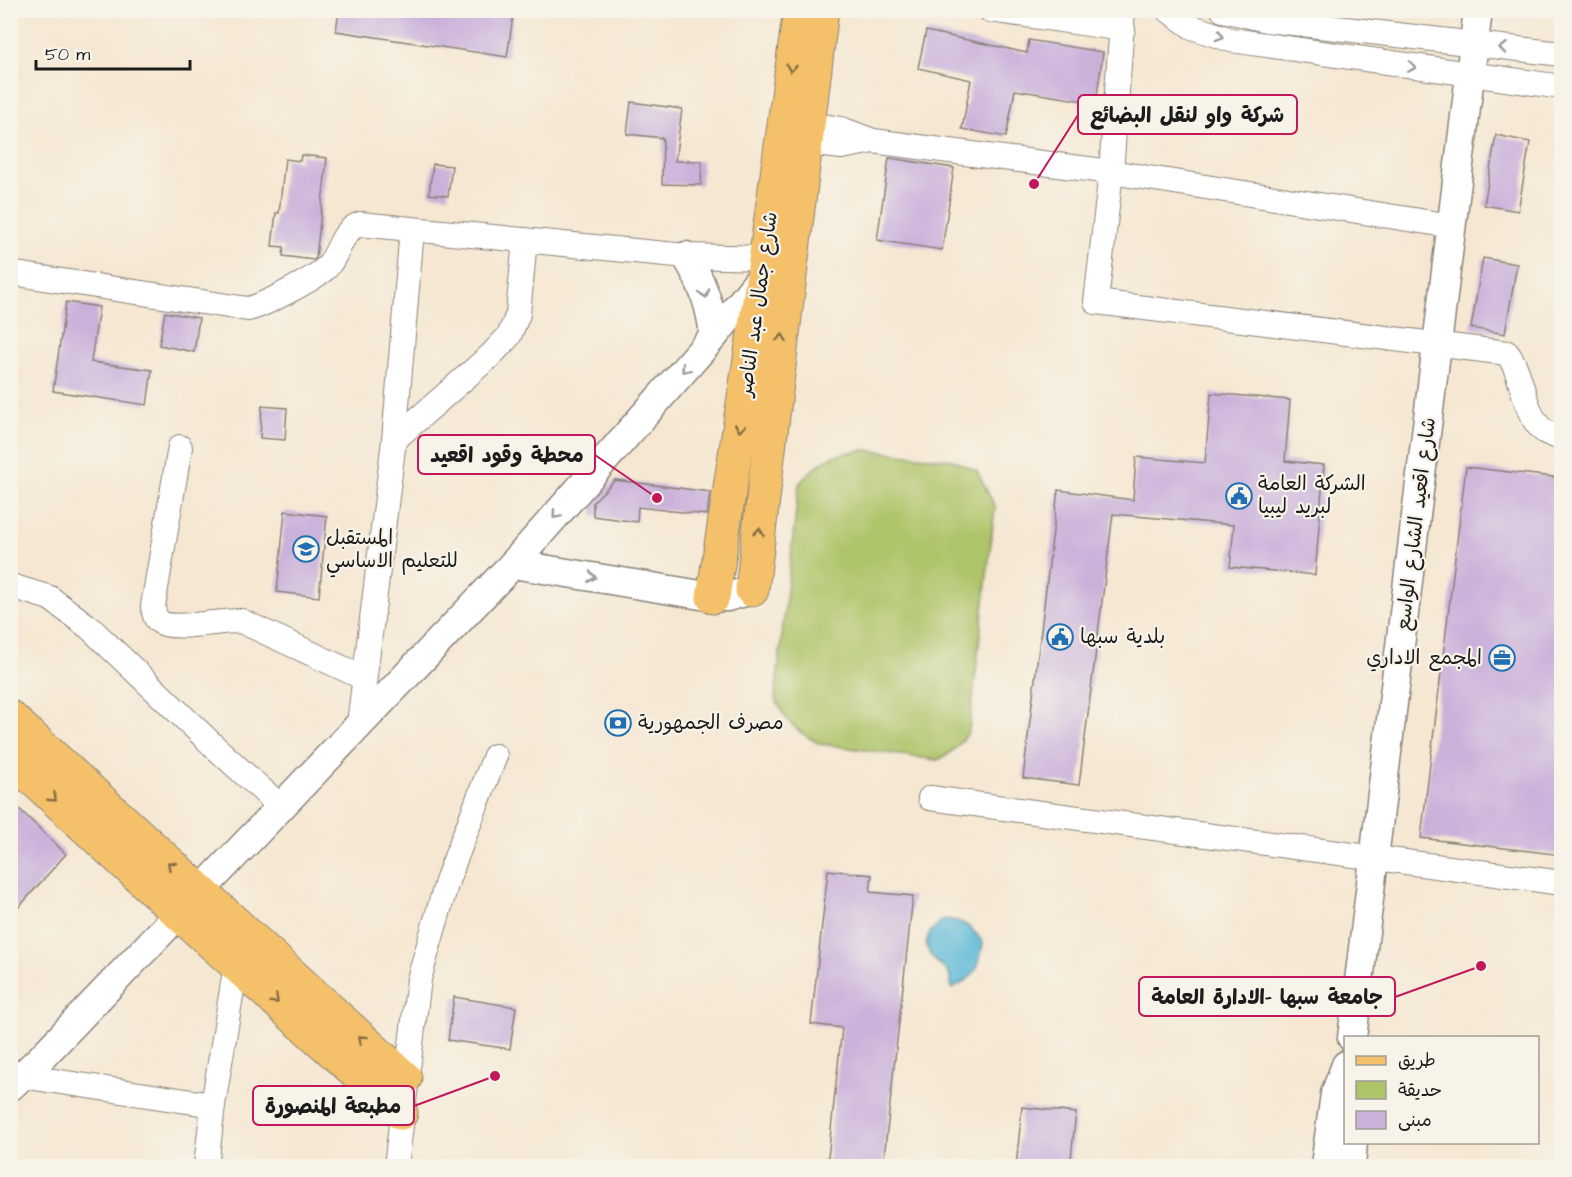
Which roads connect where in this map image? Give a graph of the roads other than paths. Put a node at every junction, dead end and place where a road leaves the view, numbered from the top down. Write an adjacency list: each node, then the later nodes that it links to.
1 (800, 10): 12 (main road, شارع جمال عبد الناصر, one-way to 12)
2 (822, 10): 12 (main road, شارع جمال عبد الناصر)
3 (990, 10): 7 (street)
4 (1168, 10): 10 (street, one-way to 10)
5 (1223, 10): 8 (street)
6 (1478, 10): 8 (street, شارع اقعيد الشارع الواسع)
7 (1123, 20): 13 (street)
8 (1475, 44): 9 (street, one-way to 8); 10 (street, شارع اقعيد الشارع الواسع)
9 (1562, 54)
10 (1471, 76): 11 (street); 14 (street, شارع اقعيد الشارع الواسع)
11 (1562, 87)
12 (795, 132): 13 (street); 18 (main road, شارع جمال عبد الناصر)
13 (1111, 172): 14 (street); 21 (street)
14 (1452, 226): 21 (street, شارع اقعيد الشارع الواسع)
15 (412, 229): 16 (street); 19 (street); 23 (street)
16 (525, 240): 17 (street); 23 (street)
17 (686, 256): 18 (street); 20 (street, one-way to 20)
18 (773, 271): 20 (street); 27 (main road, شارع جمال عبد الناصر, one-way to 18); 28 (main road, شارع جمال عبد الناصر, one-way to 28)
19 (10, 273)
20 (714, 336): 25 (street, one-way to 25)
21 (1439, 344): 22 (street); 36 (street, شارع اقعيد الشارع الواسع)
22 (1562, 439)
23 (394, 440): 29 (street)
24 (180, 447): 29 (street)
25 (513, 564): 28 (street, one-way to 28); 31 (street)
26 (11, 586): 35 (street)
27 (752, 590): 28 (street)
28 (713, 597)
29 (364, 678): 31 (street)
30 (10, 717): 38 (main road, one-way to 30)
31 (358, 724): 35 (street)
32 (495, 756): 42 (street)
33 (10, 758): 38 (main road, one-way to 38)
34 (930, 798): 36 (street)
35 (281, 807): 38 (street)
36 (1373, 857): 37 (street); 40 (street, شارع اقعيد الشارع الواسع)
37 (1562, 883)
38 (189, 903): 39 (main road); 42 (main road, one-way to 38); 43 (street)
39 (236, 965): 44 (street); 45 (main road, one-way to 45)
40 (1352, 1036)
41 (1344, 1070): 49 (street)
42 (405, 1078): 45 (street)
43 (16, 1082): 44 (street)
44 (213, 1105): 47 (street)
45 (401, 1113): 48 (street)
46 (1353, 1144): 50 (street)
47 (206, 1167)
48 (396, 1167)
49 (1325, 1167)
50 (1351, 1167)

